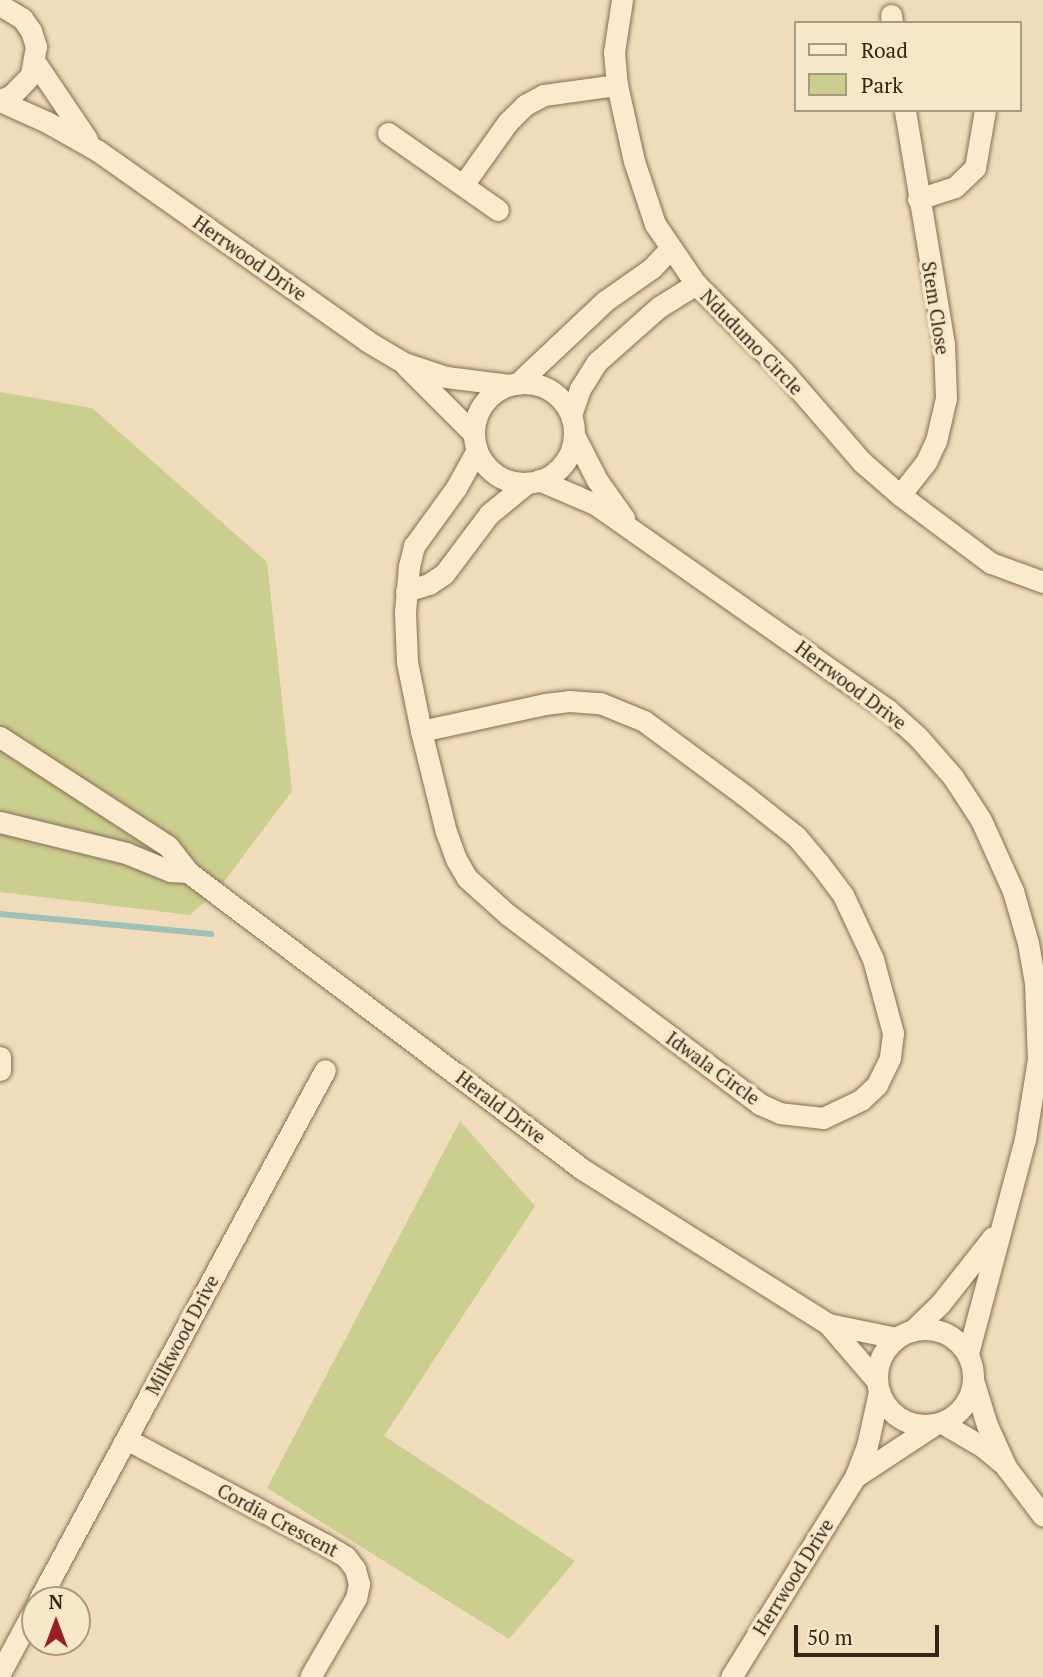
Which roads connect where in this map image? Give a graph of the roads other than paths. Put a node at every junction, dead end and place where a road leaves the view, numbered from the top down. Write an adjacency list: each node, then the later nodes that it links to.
1 (622, 0): 5 (street, Ndudumo Circle)
2 (0, 5): 3 (street)
3 (22, 9): 4 (street)
4 (35, 62): 6 (street); 10 (street)
5 (617, 85): 11 (street); 14 (street, Ndudumo Circle)
6 (0, 101): 10 (street)
7 (905, 112): 12 (street, Stem Close)
8 (985, 112): 12 (street)
9 (388, 133): 11 (street)
10 (98, 151): 16 (street, Herrwood Drive)
11 (463, 185): 13 (street)
12 (918, 199): 21 (street, Stem Close)
13 (498, 210)
14 (670, 249): 15 (street, Ndudumo Circle); 17 (street)
15 (696, 284): 18 (street); 21 (street, Ndudumo Circle)
16 (404, 363): 17 (street, Herrwood Drive); 19 (street, Herrwood Drive)
17 (513, 384): 18 (street); 19 (street)
18 (572, 425): 20 (street); 22 (street, Herrwood Drive)
19 (475, 442): 20 (street); 24 (street, Idwala Circle)
20 (533, 482): 22 (street, Herrwood Drive); 24 (street)
21 (900, 495): 23 (street, Ndudumo Circle)
22 (632, 528): 32 (street, Herrwood Drive)
23 (1043, 582)
24 (406, 591): 25 (street, Idwala Circle)
25 (421, 731): 25 (street, Idwala Circle)
26 (0, 737): 28 (street, Herald Drive)
27 (0, 822): 28 (street, Herald Drive)
28 (188, 872): 33 (street, Herald Drive)
29 (0, 1057): 30 (street)
30 (0, 1070)
31 (325, 1070): 39 (street, Milkwood Drive)
32 (1002, 1223): 34 (street, Herrwood Drive); 35 (street, Herrwood Drive)
33 (828, 1324): 34 (street, Herald Drive); 37 (street, Herald Drive)
34 (904, 1334): 35 (street); 37 (street)
35 (968, 1353): 36 (street)
36 (974, 1383): 38 (street); 40 (street)
37 (878, 1387): 38 (street); 41 (street, Herrwood Drive)
38 (938, 1424): 40 (street); 41 (street, Herrwood Drive)
39 (126, 1439): 43 (street, Milkwood Drive); 46 (street, Cordia Crescent)
40 (1006, 1467): 42 (street)
41 (855, 1477): 47 (street, Herrwood Drive)
42 (1043, 1516)
43 (47, 1586)
44 (21, 1634): 45 (street)
45 (0, 1672)
46 (310, 1677)
47 (730, 1677)

